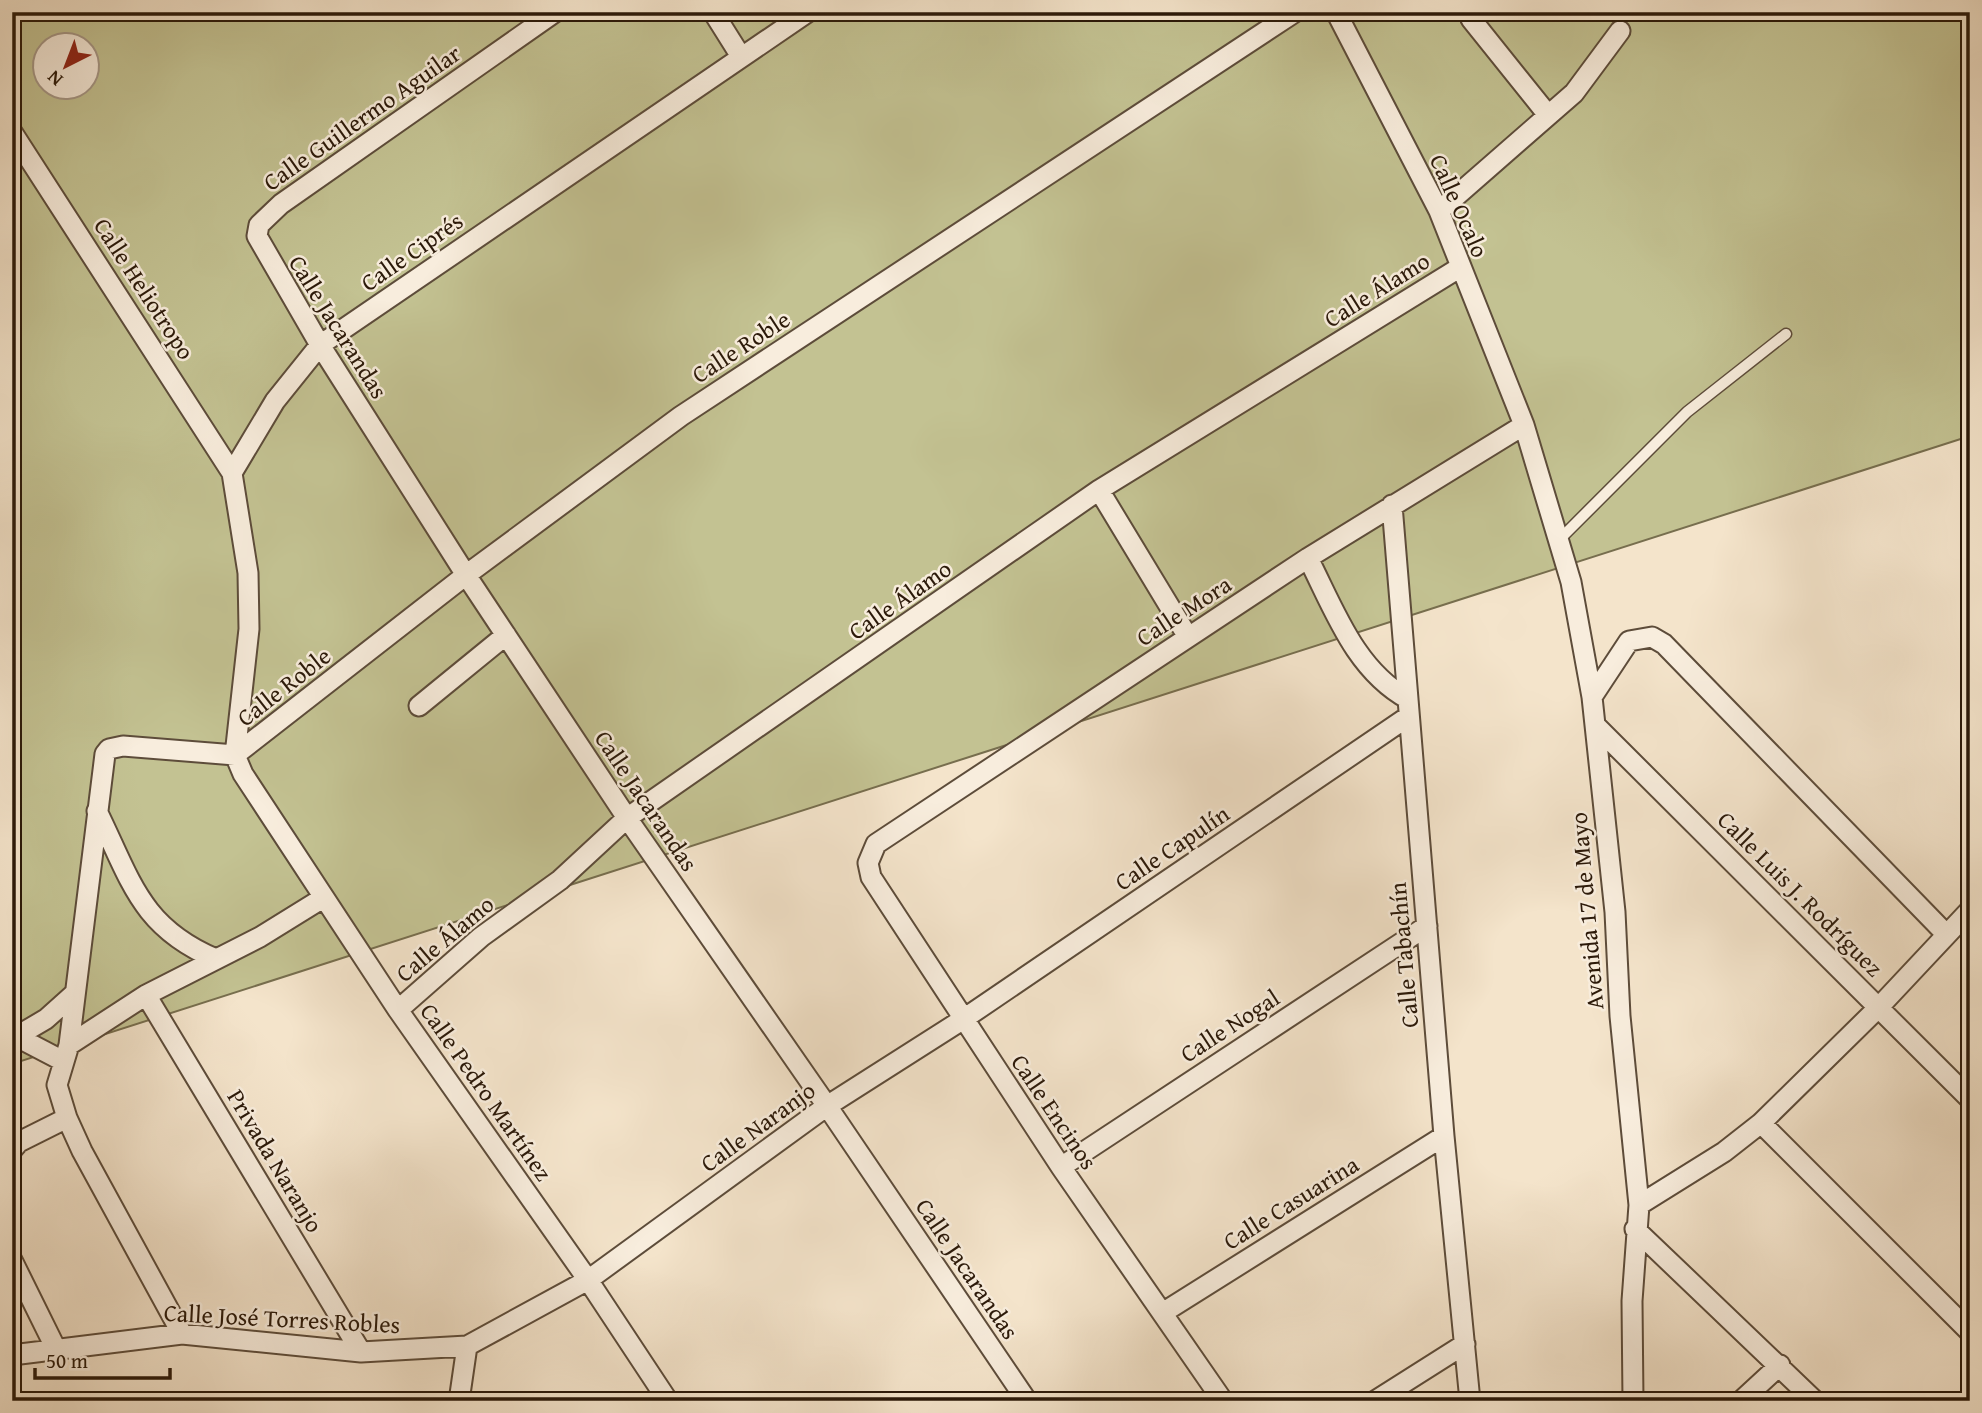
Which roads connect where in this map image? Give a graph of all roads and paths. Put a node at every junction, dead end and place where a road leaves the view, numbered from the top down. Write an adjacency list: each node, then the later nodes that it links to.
1 (555, 12): 12 (street, Calle Guillermo Aguilar)
2 (713, 12): 8 (street)
3 (808, 12): 8 (street, Calle Ciprés)
4 (1295, 12): 22 (street, Calle Roble)
5 (1336, 12): 11 (street, Calle Ocalo)
6 (1471, 19): 9 (street)
7 (1620, 31): 9 (street)
8 (740, 55): 15 (street, Calle Ciprés)
9 (1548, 115): 11 (street)
10 (12, 132): 17 (street, Calle Heliotropo)
11 (1439, 211): 13 (street, Calle Ocalo)
12 (267, 216): 15 (street, Calle Jacarandas)
13 (1460, 268): 16 (street, Calle Ocalo); 18 (street, Calle Álamo)
14 (1786, 334): 20 (lane)
15 (320, 345): 17 (street, Calle Ciprés); 22 (street, Calle Jacarandas)
16 (1524, 425): 19 (street, Calle Mora); 20 (street, Avenida 17 de Mayo)
17 (232, 473): 29 (street)
18 (1099, 490): 24 (street); 31 (street, Calle Álamo)
19 (1392, 505): 21 (street, Calle Mora); 27 (street, Calle Tabachín)
20 (1559, 541): 25 (street, Avenida 17 de Mayo)
21 (1308, 558): 24 (street, Calle Mora); 27 (street)
22 (466, 575): 23 (street, Calle Jacarandas); 29 (street, Calle Roble)
23 (506, 635): 26 (street); 31 (street, Calle Jacarandas)
24 (1188, 637): 32 (street, Calle Mora)
25 (1592, 697): 28 (street, Avenida 17 de Mayo); 36 (street)
26 (419, 706)
27 (1408, 707): 35 (street, Calle Tabachín); 42 (street, Calle Capulín)
28 (1595, 725): 40 (street, Calle Luis J. Rodríguez); 52 (street, Avenida 17 de Mayo)
29 (235, 755): 30 (street); 33 (street, Calle Pedro Martínez)
30 (97, 811): 37 (street); 38 (street)
31 (627, 818): 41 (street, Calle Álamo); 46 (street, Calle Jacarandas)
32 (876, 844): 42 (street, Calle Encinos)
33 (323, 898): 37 (street); 41 (street, Calle Pedro Martínez)
34 (1970, 910): 36 (street)
35 (1427, 926): 49 (street, Calle Tabachín); 51 (street, Calle Nogal)
36 (1946, 934): 40 (street)
37 (216, 959): 39 (street)
38 (75, 993): 43 (street); 44 (street)
39 (146, 995): 44 (street); 62 (street, Privada Naranjo)
40 (1879, 1007): 45 (street, Calle Luis J. Rodríguez); 48 (street)
41 (398, 1010): 55 (street, Calle Pedro Martínez)
42 (962, 1020): 46 (street, Calle Naranjo); 51 (street, Calle Encinos)
43 (14, 1038): 44 (street)
44 (66, 1053): 47 (street)
45 (1970, 1099)
46 (827, 1106): 55 (street, Calle Naranjo); 67 (street, Calle Jacarandas)
47 (67, 1118): 50 (street); 58 (street)
48 (1761, 1123): 52 (street); 57 (street)
49 (1444, 1136): 56 (street, Calle Casuarina); 59 (street, Calle Tabachín)
50 (12, 1150)
51 (1061, 1167): 56 (street, Calle Encinos)
52 (1639, 1205): 53 (street, Avenida 17 de Mayo)
53 (1635, 1229): 64 (street); 71 (street, Avenida 17 de Mayo)
54 (12, 1259): 61 (street)
55 (588, 1280): 60 (street, Calle Naranjo); 66 (street, Calle Pedro Martínez)
56 (1164, 1312): 68 (street, Calle Encinos)
57 (1970, 1332)
58 (182, 1334): 61 (street, Calle José Torres Robles); 62 (street, Calle José Torres Robles)
59 (1465, 1344): 69 (street); 70 (street, Calle Tabachín)
60 (467, 1346): 62 (street, Calle José Torres Robles); 65 (street)
61 (56, 1349): 63 (street, Calle José Torres Robles)
62 (361, 1352)
63 (12, 1355)
64 (1780, 1365): 72 (street); 73 (street)
65 (460, 1401)
66 (668, 1401)
67 (1027, 1401)
68 (1223, 1401)
69 (1375, 1401)
70 (1470, 1401)
71 (1633, 1401)
72 (1741, 1401)
73 (1815, 1401)

